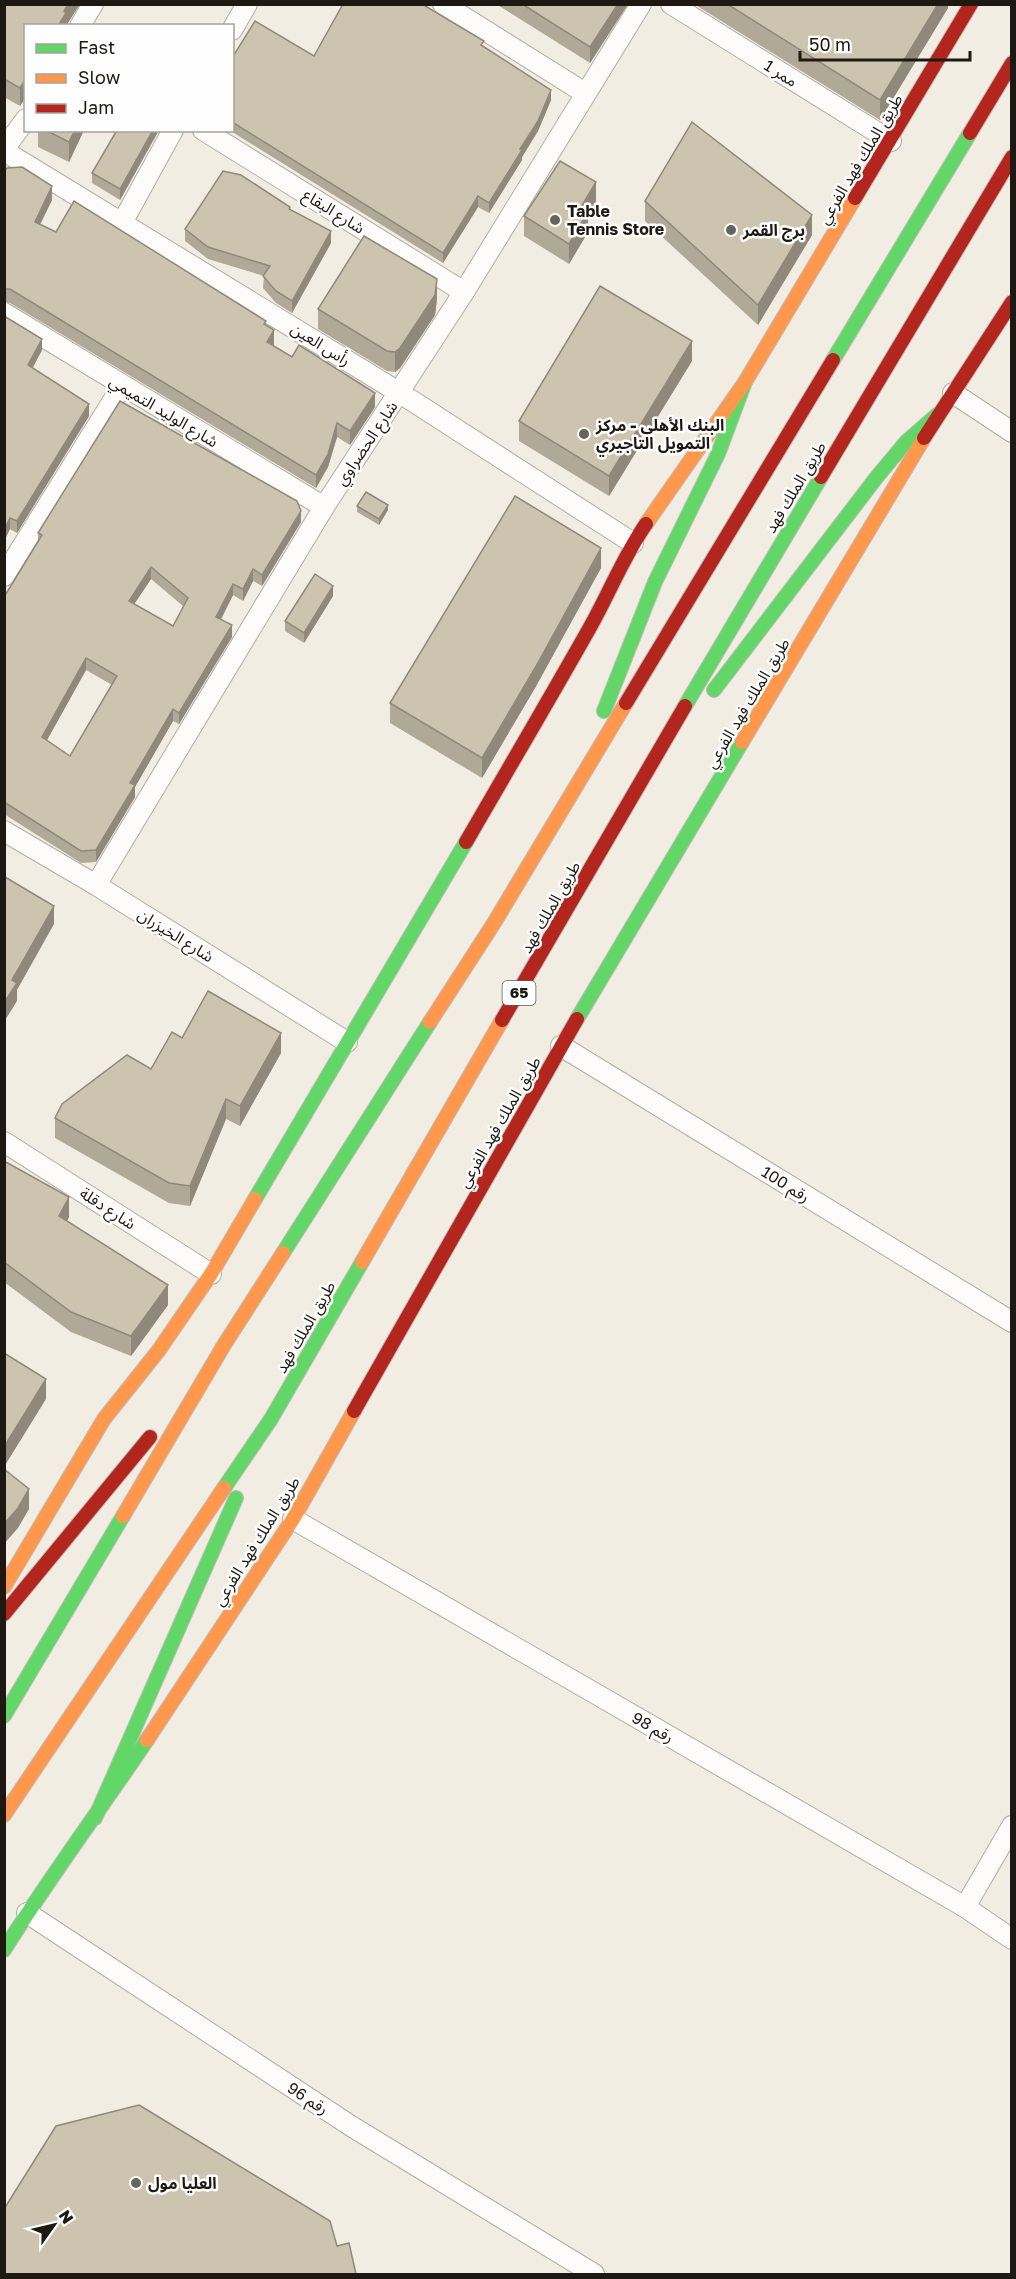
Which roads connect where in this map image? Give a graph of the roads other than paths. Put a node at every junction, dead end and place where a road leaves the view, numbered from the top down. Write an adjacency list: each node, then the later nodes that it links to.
1 (93, 4): 7 (street)
2 (247, 4): 8 (street)
3 (443, 4): 10 (street)
4 (641, 4): 10 (street, شارع الحضراوي)
5 (671, 4): 14 (street, ممر 1)
6 (971, 4): 14 (main road, طريق الملك فهد الفرعي)
7 (81, 24)
8 (234, 27)
9 (1011, 63): 31 (main road, طريق الملك فهد)
10 (585, 93): 18 (street, شارع الحضراوي)
11 (16, 126): 15 (street)
12 (172, 132): 17 (street)
13 (206, 132): 18 (street, شارع البقاع)
14 (891, 141): 21 (main road, طريق الملك فهد الفرعي)
15 (4, 150): 17 (street, رأس العين)
16 (1011, 157): 30 (main road, طريق الملك فهد / 65)
17 (122, 223): 23 (street, رأس العين)
18 (464, 292): 23 (street, شارع الحضراوي)
19 (1011, 302): 24 (main road, طريق الملك فهد الفرعي)
20 (4, 313): 22 (street, شارع الوليد التميمي)
21 (745, 382): 28 (main road, طريق الملك فهد الفرعي); 31 (main road)
22 (122, 386): 27 (street, شارع الوليد التميمي); 29 (street)
23 (400, 393): 27 (street, شارع الحضراوي); 28 (street, رأس العين)
24 (953, 393): 25 (main road, طريق الملك فهد الفرعي); 26 (street)
25 (938, 414): 30 (main road); 35 (main road, طريق الملك فهد الفرعي)
26 (1011, 432)
27 (324, 507): 33 (street, شارع الحضراوي)
28 (633, 543): 34 (main road, طريق الملك فهد الفرعي)
29 (4, 576)
30 (687, 704): 40 (main road, طريق الملك فهد / 65)
31 (572, 792): 39 (main road, طريق الملك فهد)
32 (4, 831): 33 (street, شارع الخيزران)
33 (96, 885): 34 (street, شارع الخيزران)
34 (347, 1042): 37 (main road, طريق الملك فهد الفرعي)
35 (561, 1046): 38 (street, رقم 100); 41 (main road, طريق الملك فهد الفرعي)
36 (4, 1142): 37 (street, شارع دقلة)
37 (211, 1274): 42 (main road, طريق الملك فهد الفرعي)
38 (1011, 1322)
39 (224, 1345): 43 (main road); 44 (main road, طريق الملك فهد)
40 (271, 1419): 45 (main road, طريق الملك فهد / 65); 46 (main road)
41 (292, 1519): 46 (main road, طريق الملك فهد الفرعي); 48 (street, رقم 98)
42 (6, 1582)
43 (4, 1614)
44 (4, 1716)
45 (4, 1815)
46 (95, 1818): 49 (main road, طريق الملك فهد الفرعي)
47 (1011, 1826): 48 (street)
48 (966, 1907): 50 (street, رقم 98)
49 (27, 1913): 51 (main road, طريق الملك فهد الفرعي); 52 (street, رقم 96)
50 (1011, 1939)
51 (4, 1950)
52 (594, 2274)

